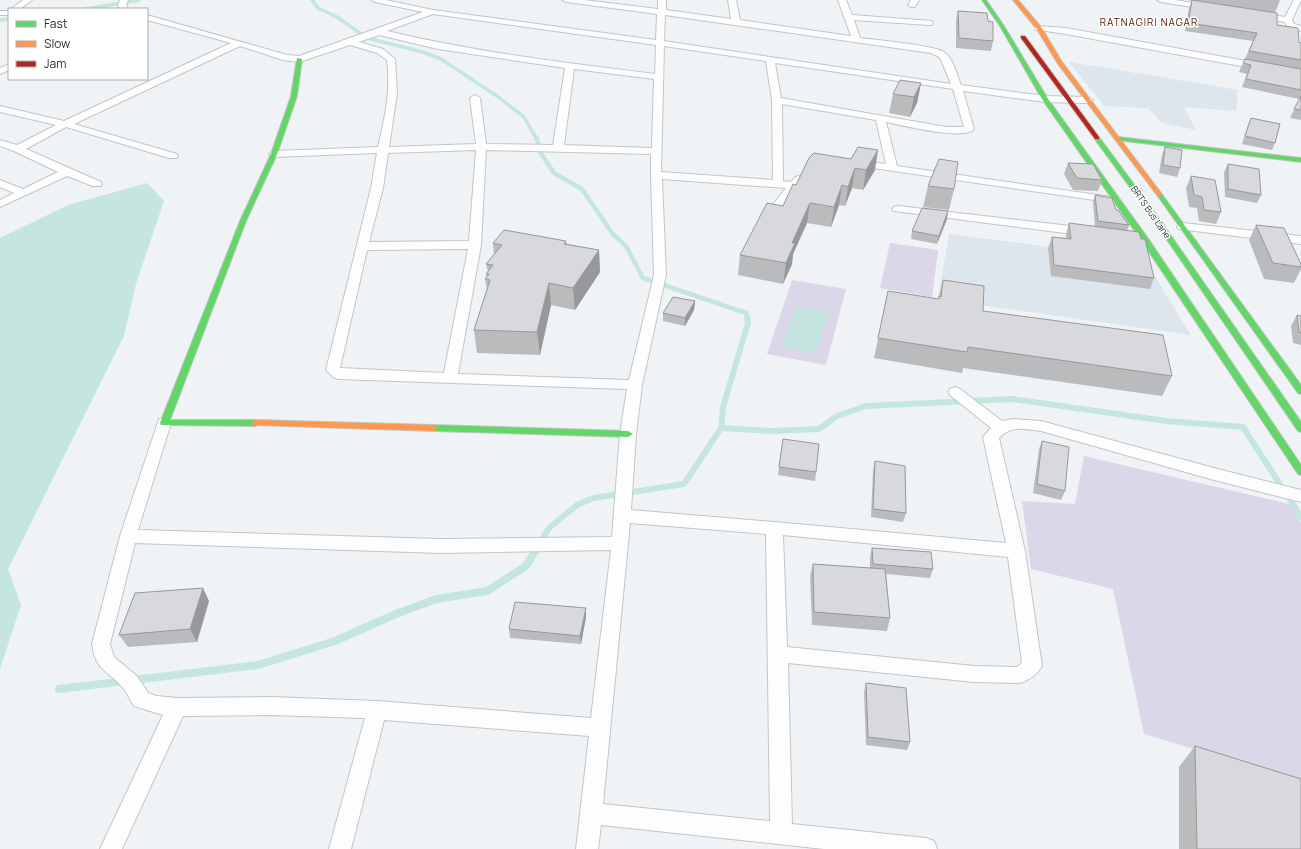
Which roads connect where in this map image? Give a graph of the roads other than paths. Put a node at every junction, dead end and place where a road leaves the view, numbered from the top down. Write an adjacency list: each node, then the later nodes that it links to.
1 (28, 0): 13 (street)
2 (375, 0): 14 (street)
3 (566, 0): 16 (street)
4 (662, 0): 16 (street)
5 (732, 0): 22 (street)
6 (842, 0): 19 (street)
7 (984, 0): 39 (main road)
8 (994, 0): 20 (main road)
9 (1015, 0): 24 (main road)
10 (1161, 0): 12 (street)
11 (1298, 0): 21 (street)
12 (1180, 1): 15 (street)
13 (16, 8)
14 (434, 9): 27 (street); 31 (street)
15 (1218, 9)
16 (662, 12): 22 (street); 31 (street)
17 (1249, 14): 21 (street)
18 (148, 17): 30 (street)
19 (848, 17): 23 (street); 29 (street)
20 (1008, 19)
21 (1288, 20): 25 (street)
22 (736, 22): 29 (street)
23 (929, 24)
24 (1039, 28): 35 (street); 42 (main road)
25 (1301, 29)
26 (1018, 31): 41 (main road, BRTS Bus Lane)
27 (377, 32): 28 (street); 34 (street)
28 (354, 40): 32 (street); 52 (street)
29 (857, 40): 37 (street)
30 (239, 43): 32 (street); 45 (street)
31 (660, 43): 33 (street); 36 (street)
32 (299, 58): 54 (main road)
33 (770, 59): 37 (street); 40 (street)
34 (570, 66): 36 (street); 49 (street)
35 (1301, 74)
36 (660, 77): 53 (street)
37 (957, 87): 39 (street); 44 (street)
38 (475, 98): 48 (street)
39 (1045, 99): 41 (street); 68 (main road)
40 (777, 100): 44 (street); 65 (street)
41 (1067, 100): 42 (street); 85 (main road, BRTS Bus Lane)
42 (1088, 100): 46 (main road)
43 (0, 109): 45 (street)
44 (880, 118): 59 (street)
45 (65, 124): 51 (street); 55 (street)
46 (1118, 139): 50 (main road); 57 (main road)
47 (0, 143): 51 (street)
48 (481, 147): 49 (street); 52 (street); 77 (street)
49 (553, 148): 53 (street)
50 (1124, 148): 56 (main road); 72 (main road)
51 (18, 149): 61 (street)
52 (383, 150): 54 (street); 78 (street)
53 (657, 151): 62 (street)
54 (274, 154): 83 (main road)
55 (173, 156)
56 (1204, 158)
57 (1301, 160)
58 (847, 161): 59 (street)
59 (892, 168): 68 (street)
60 (806, 171): 66 (street)
61 (67, 172): 64 (street); 67 (street)
62 (656, 175): 65 (street); 80 (street)
63 (0, 183): 67 (street)
64 (97, 184)
65 (778, 184): 66 (street)
66 (793, 185): 71 (street)
67 (22, 193): 69 (street)
68 (1118, 201): 75 (main road)
69 (0, 204)
70 (898, 209): 73 (street)
71 (770, 216)
72 (1183, 227): 76 (street); 81 (main road)
73 (1096, 234)
74 (1127, 238): 75 (street)
75 (1144, 239): 87 (main road)
76 (1301, 240)
77 (475, 245): 78 (street); 79 (street)
78 (362, 246): 79 (street)
79 (450, 379): 80 (street)
80 (635, 385): 86 (street)
81 (1301, 391)
82 (955, 392): 84 (street)
83 (164, 423): 86 (main road); 91 (street)
84 (1000, 427): 88 (street); 93 (street)
85 (1301, 429)
86 (628, 434): 89 (street)
87 (1301, 472)
88 (1301, 496)
89 (623, 510): 90 (street); 92 (street)
90 (774, 528): 93 (street); 94 (street)
91 (128, 536): 92 (street); 95 (street)
92 (620, 543): 97 (street)
93 (1016, 551): 94 (street)
94 (778, 654): 99 (street)
95 (177, 707): 96 (street); 100 (street)
96 (377, 710): 97 (street); 101 (street)
97 (600, 728): 98 (street)
98 (591, 813): 99 (street); 102 (street)
99 (781, 833): 103 (street)
100 (111, 849)
101 (340, 849)
102 (587, 849)
103 (926, 849)

